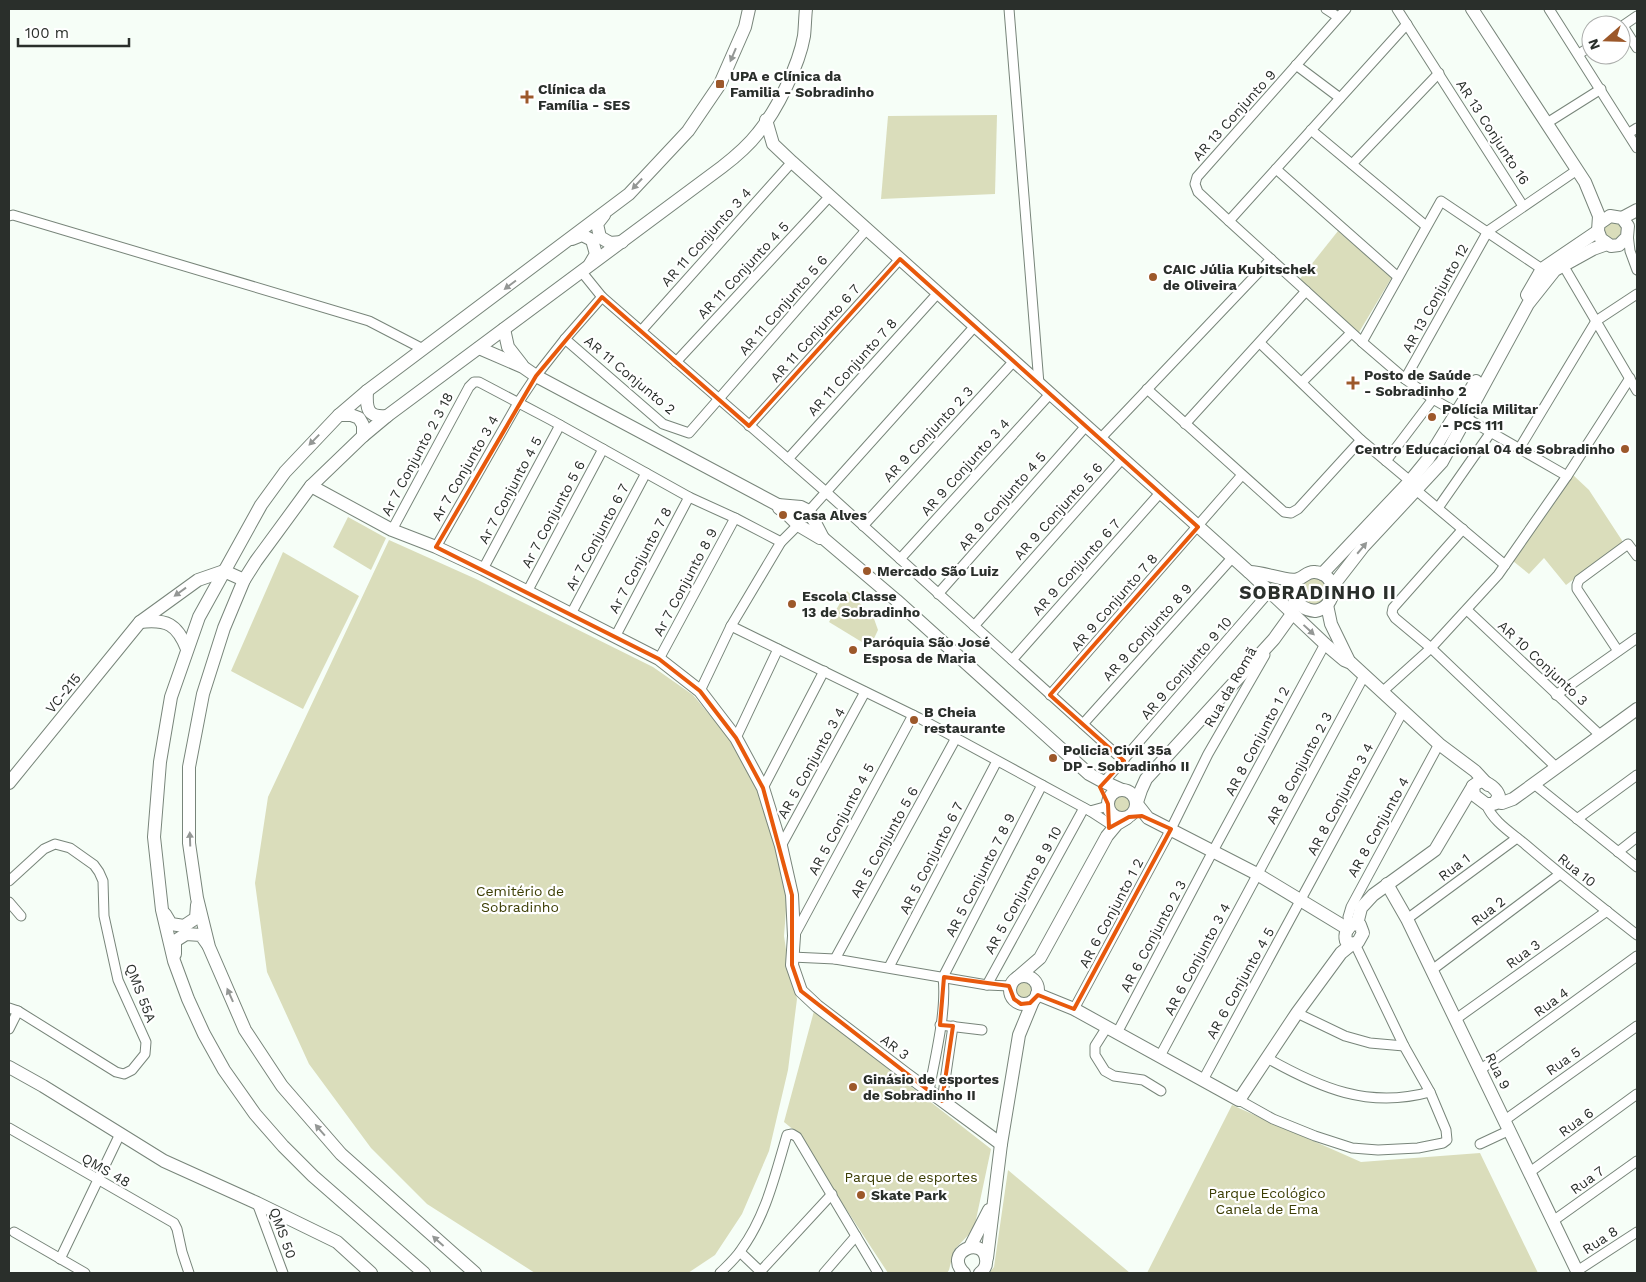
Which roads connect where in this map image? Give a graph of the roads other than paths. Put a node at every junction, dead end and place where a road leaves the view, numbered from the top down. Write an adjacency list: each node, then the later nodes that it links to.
1 (749, 9): 33 (street, one-way to 33)
2 (806, 9): 17 (street)
3 (1009, 9): 74 (street)
4 (1326, 9): 9 (street)
5 (1346, 9): 9 (street, AR 13 Conjunto 9)
6 (1397, 9): 10 (street, AR 13 Conjunto 16)
7 (1472, 9): 18 (street)
8 (1550, 9): 12 (street)
9 (1338, 17): 13 (street, AR 13 Conjunto 9)
10 (1407, 24): 14 (street, AR 13 Conjunto 16); 16 (street)
11 (1581, 52): 12 (street)
12 (1578, 54): 15 (street)
13 (1296, 65): 16 (street); 36 (street, AR 13 Conjunto 9)
14 (1439, 73): 26 (street); 31 (street, AR 13 Conjunto 16)
15 (1601, 89): 18 (street); 21 (street)
16 (1340, 98): 20 (street)
17 (766, 120): 22 (street); 23 (street)
18 (1547, 123): 28 (street)
19 (1637, 128): 21 (street)
20 (1311, 130): 26 (street); 27 (street)
21 (1629, 133): 24 (street)
22 (749, 143): 23 (street); 43 (street)
23 (773, 144): 25 (street)
24 (1637, 148)
25 (792, 162): 30 (street); 60 (street, AR 11 Conjunto 3 4)
26 (1352, 164): 37 (street)
27 (1276, 170): 36 (street); 52 (street)
28 (1577, 170): 29 (street); 31 (street)
29 (1585, 182): 35 (street); 38 (street)
30 (830, 196): 39 (street); 68 (street, AR 11 Conjunto 4 5)
31 (1523, 206): 41 (street)
32 (1637, 210): 35 (street)
33 (605, 213): 42 (street); 43 (street)
34 (9, 216): 66 (street)
35 (1620, 217): 38 (street); 40 (street)
36 (1229, 221): 46 (street)
37 (1426, 226): 41 (street); 52 (street)
38 (1599, 227): 44 (street); 50 (street)
39 (867, 229): 45 (street); 80 (street, AR 11 Conjunto 5 6)
40 (1631, 230): 44 (street); 47 (street)
41 (1488, 231): 50 (street); 72 (street, AR 13 Conjunto 12)
42 (570, 239): 49 (street); 66 (street, one-way to 66)
43 (622, 242): 49 (street)
44 (1609, 245): 47 (street); 48 (street)
45 (900, 259): 54 (street); 87 (street, AR 11 Conjunto 6 7)
46 (1271, 259): 53 (street); 75 (street)
47 (1632, 260): 51 (street)
48 (1563, 265): 57 (street); 82 (street)
49 (585, 268): 56 (street); 59 (street)
50 (1542, 269): 82 (street)
51 (1637, 270)
52 (1398, 277): 63 (street)
53 (1306, 292): 61 (street); 64 (street)
54 (938, 293): 58 (street); 95 (street, AR 11 Conjunto 7 8)
55 (1637, 294): 57 (street)
56 (602, 297): 60 (street); 62 (street, AR 11 Conjunto 2)
57 (1596, 321): 71 (street); 94 (street)
58 (975, 326): 67 (street); 103 (street)
59 (504, 329): 65 (street); 69 (street)
60 (641, 331): 68 (street)
61 (1351, 332): 63 (street); 73 (street)
62 (565, 340): 70 (street, Ar 7 Conjunto 3 4); 80 (street, AR 11 Conjunto 2)
63 (1362, 342): 72 (street)
64 (1260, 343): 73 (street); 85 (street)
65 (479, 348): 69 (street); 84 (street)
66 (423, 349): 76 (street)
67 (1014, 361): 74 (street); 111 (street, AR 9 Conjunto 2 3)
68 (676, 362): 80 (street)
69 (523, 367): 70 (street)
70 (536, 376): 81 (street, Ar 7 Conjunto 3 4); 106 (street)
71 (1630, 378): 77 (street); 100 (street)
72 (1405, 379): 79 (street)
73 (1302, 382): 92 (street)
74 (1039, 384): 78 (street)
75 (1147, 389): 85 (street); 91 (street)
76 (368, 391): 83 (street); 84 (street)
77 (1637, 391)
78 (1050, 394): 88 (street); 120 (street, AR 9 Conjunto 3 4)
79 (1433, 398): 82 (street); 97 (street)
80 (719, 399): 87 (street)
81 (518, 403): 86 (street); 114 (street, Ar 7 Conjunto 2 3 18); 117 (street, Ar 7 Conjunto 3 4)
82 (1462, 414): 89 (street); 102 (street)
83 (339, 415): 90 (street); 123 (street, one-way to 123)
84 (386, 416): 90 (street)
85 (1185, 424): 99 (street)
86 (560, 425): 93 (street); 122 (street, Ar 7 Conjunto 4 5)
87 (749, 426): 95 (street)
88 (1086, 426): 91 (street); 131 (street, AR 9 Conjunto 4 5)
89 (1491, 432): 94 (street); 107 (street)
90 (363, 436): 101 (street)
91 (1100, 439): 96 (street)
92 (1361, 440): 97 (street); 99 (street)
93 (603, 449): 98 (street); 129 (street, Ar 7 Conjunto 5 6)
94 (1519, 449): 100 (street)
95 (788, 459): 103 (street)
96 (1122, 459): 104 (street); 141 (street, AR 9 Conjunto 5 6)
97 (1386, 461): 102 (street)
98 (646, 473): 105 (street); 136 (street, Ar 7 Conjunto 6 7)
99 (1242, 475): 112 (street, AR 9 Conjunto 7 8)
100 (1567, 476): 121 (street)
101 (311, 486): 114 (street, AR 3); 127 (street)
102 (1413, 486): 107 (street); 125 (street); 128 (street, one-way to 102)
103 (826, 492): 108 (street); 111 (street)
104 (1160, 493): 112 (street); 151 (street, AR 9 Conjunto 6 7)
105 (689, 497): 109 (street); 142 (street, Ar 7 Conjunto 7 8)
106 (778, 504): 108 (street); 110 (street)
107 (1438, 508): 113 (street)
108 (808, 512): 110 (street); 110 (street); 115 (street)
109 (736, 518): 116 (street); 150 (street, Ar 7 Conjunto 8 9)
110 (799, 525): 115 (street); 116 (street)
111 (863, 526): 120 (street)
112 (1198, 527): 119 (street); 158 (street, AR 9 Conjunto 7 8)
113 (1463, 529): 121 (street); 146 (street)
114 (392, 530): 117 (street, AR 3)
115 (823, 538): 171 (street)
116 (781, 542): 140 (street)
117 (436, 547): 122 (street, AR 3)
118 (1637, 556): 149 (street)
119 (1232, 558): 124 (street); 163 (street, AR 9 Conjunto 8 9)
120 (900, 559): 131 (street)
121 (1505, 565): 135 (street)
122 (483, 569): 129 (street, AR 3)
123 (224, 571): 127 (street); 138 (street, VC-215, one-way to 138); 147 (street)
124 (1249, 572): 126 (street); 130 (street)
125 (1322, 574): 126 (street); 128 (street)
126 (1298, 579): 132 (street)
127 (244, 580): 198 (street, one-way to 127)
128 (1332, 587): 133 (street)
129 (527, 592): 136 (street, AR 3)
130 (1269, 592): 137 (street); 169 (street, AR 9 Conjunto 9 10)
131 (938, 594): 141 (street)
132 (1295, 598): 134 (street); 137 (street)
133 (1328, 605): 134 (street); 139 (street)
134 (1310, 610): 137 (street)
135 (1467, 610): 146 (street); 159 (street, AR 10 Conjunto 3)
136 (571, 614): 142 (street, AR 3)
137 (1292, 614): 144 (street); 145 (street, one-way to 145)
138 (140, 622): 147 (street); 175 (street, VC-215 / VC-215)
139 (1331, 624): 145 (street); 152 (street)
140 (731, 626): 148 (street); 155 (street)
141 (974, 626): 151 (street)
142 (615, 637): 150 (street, AR 3)
143 (1637, 638): 149 (street)
144 (1274, 639): 173 (street); 187 (street, Rua da Romã)
145 (1325, 644): 152 (street); 191 (street, AR 8 Conjunto 1 2)
146 (1431, 648): 157 (street); 170 (street)
147 (187, 649): 201 (street)
148 (778, 649): 153 (street); 165 (street)
149 (1618, 651): 159 (street)
150 (659, 659): 155 (street, AR 3)
151 (1012, 660): 158 (street)
152 (1351, 663): 154 (street)
153 (824, 672): 156 (street); 178 (street)
154 (1364, 676): 157 (street); 194 (street, AR 8 Conjunto 2 3)
155 (700, 691): 165 (street, AR 3)
156 (865, 692): 162 (street); 190 (street, AR 5 Conjunto 3 4)
157 (1382, 692): 161 (street)
158 (1050, 695): 163 (street)
159 (1556, 695): 164 (street, AR 10 Conjunto 3)
160 (1637, 709): 164 (street)
161 (1403, 711): 167 (street); 199 (street, AR 8 Conjunto 3 4)
162 (913, 715): 166 (street); 207 (street, AR 5 Conjunto 4 5)
163 (1083, 724): 169 (street)
164 (1600, 735): 170 (street)
165 (736, 738): 178 (street, AR 3)
166 (956, 738): 168 (street); 212 (street, AR 5 Conjunto 5 6)
167 (1439, 744): 180 (street); 205 (street, AR 8 Conjunto 4)
168 (997, 761): 177 (street); 214 (street, AR 5 Conjunto 6 7)
169 (1124, 761): 174 (street, AR 9 Conjunto 9 10)
170 (1557, 768): 176 (street)
171 (1089, 774): 174 (street); 183 (street)
172 (1637, 775): 186 (street)
173 (1146, 779): 179 (street); 181 (street)
174 (1104, 782): 179 (street)
175 (9, 783)
176 (1534, 784): 180 (street); 186 (street)
177 (1042, 786): 182 (street); 216 (street, AR 5 Conjunto 7 8 9)
178 (763, 788): 190 (street, AR 3)
179 (1123, 790): 181 (street); 183 (street)
180 (1486, 794): 189 (street, Rua 10); 197 (street)
181 (1137, 803): 184 (street); 185 (street)
182 (1087, 810): 183 (street); 183 (street); 218 (street, AR 5 Conjunto 8 9 10)
183 (1109, 817): 185 (street); 185 (street); 211 (street)
184 (1147, 817): 185 (street); 187 (street)
185 (1128, 818)
186 (1577, 819): 192 (street)
187 (1171, 830): 191 (street); 222 (street, AR 6 Conjunto 1 2)
188 (1637, 837): 192 (street)
189 (1517, 838): 195 (street, Rua 10); 204 (street, Rua 1)
190 (781, 846): 207 (street, AR 3)
191 (1213, 851): 194 (street); 230 (street, AR 6 Conjunto 2 3)
192 (1618, 852): 193 (street)
193 (1637, 867)
194 (1258, 874): 199 (street); 233 (street, AR 6 Conjunto 3 4)
195 (1560, 874): 202 (street, Rua 10); 215 (street, Rua 2)
196 (9, 881): 221 (street, QMS 55A)
197 (1388, 884): 204 (street, Rua 9); 205 (street)
198 (198, 898): 201 (street); 208 (street)
199 (1301, 900): 205 (street); 237 (street, AR 6 Conjunto 4 5)
200 (9, 902): 203 (street)
201 (162, 910): 213 (street)
202 (1607, 911): 206 (street, Rua 10); 224 (street, Rua 3)
203 (21, 916)
204 (1407, 919): 215 (street, Rua 9)
205 (1353, 934): 223 (street); 232 (street, AR 8 Conjunto 4)
206 (1637, 935)
207 (794, 936): 210 (street, AR 3)
208 (209, 947): 213 (street); 270 (street, one-way to 208)
209 (1637, 956): 236 (street, Rua 4)
210 (792, 957): 212 (street); 239 (street, AR 3)
211 (1040, 958): 217 (street); 219 (street)
212 (835, 959): 214 (street)
213 (174, 961): 269 (street)
214 (889, 967): 216 (street)
215 (1432, 970): 224 (street, Rua 9)
216 (943, 977): 218 (street); 225 (street)
217 (1014, 982): 218 (street); 219 (street); 220 (street)
218 (987, 985)
219 (1036, 994): 220 (street); 222 (street); 231 (street)
220 (1014, 1000): 231 (street)
221 (13, 1009): 228 (street, QMS 55A)
222 (1074, 1009): 230 (street)
223 (1297, 1013): 232 (street); 234 (street)
224 (1456, 1019): 236 (street, Rua 9)
225 (940, 1025): 226 (street); 239 (street)
226 (954, 1026): 229 (street); 243 (street)
227 (1637, 1026): 244 (street, Rua 5)
228 (9, 1029)
229 (982, 1030)
230 (1112, 1030): 233 (street); 238 (street, AR 6 Conjunto 2 3)
231 (1019, 1035): 247 (street)
232 (1404, 1046): 240 (street, AR 8 Conjunto 4)
233 (1160, 1056): 237 (street)
234 (1267, 1058): 240 (street); 242 (street)
235 (9, 1067): 246 (street)
236 (1480, 1070): 244 (street, Rua 9)
237 (1203, 1080): 242 (street)
238 (1161, 1091)
239 (929, 1092): 243 (street, AR 3)
240 (1430, 1092): 242 (street, AR 8 Conjunto 4)
241 (1637, 1094): 250 (street, Rua 6)
242 (1239, 1100)
243 (942, 1101): 247 (street, AR 3)
244 (1507, 1125): 248 (street, Rua 5); 250 (street, Rua 9)
245 (9, 1128): 251 (street, QMS 48)
246 (120, 1134): 251 (street); 254 (street)
247 (1001, 1144): 253 (street)
248 (1480, 1144)
249 (1637, 1161): 255 (street, Rua 7)
250 (1530, 1172): 255 (street, Rua 9)
251 (97, 1181): 262 (street); 266 (street, QMS 48)
252 (832, 1194): 258 (street); 260 (street); 272 (street)
253 (993, 1202): 259 (street); 261 (street)
254 (257, 1203): 267 (street, QMS 50); 268 (street)
255 (1553, 1221): 264 (street, Rua 9)
256 (14, 1232): 262 (street)
257 (1637, 1232): 264 (street, Rua 8)
258 (856, 1236): 273 (street); 274 (street)
259 (970, 1247): 261 (street); 263 (street)
260 (740, 1252): 271 (street); 272 (street)
261 (986, 1258): 275 (street)
262 (60, 1259): 265 (street)
263 (959, 1270)
264 (1578, 1272)
265 (85, 1273)
266 (189, 1273)
267 (283, 1273)
268 (372, 1273)
269 (424, 1273)
270 (474, 1273)
271 (720, 1273)
272 (760, 1273)
273 (824, 1273)
274 (878, 1273)
275 (980, 1273)

